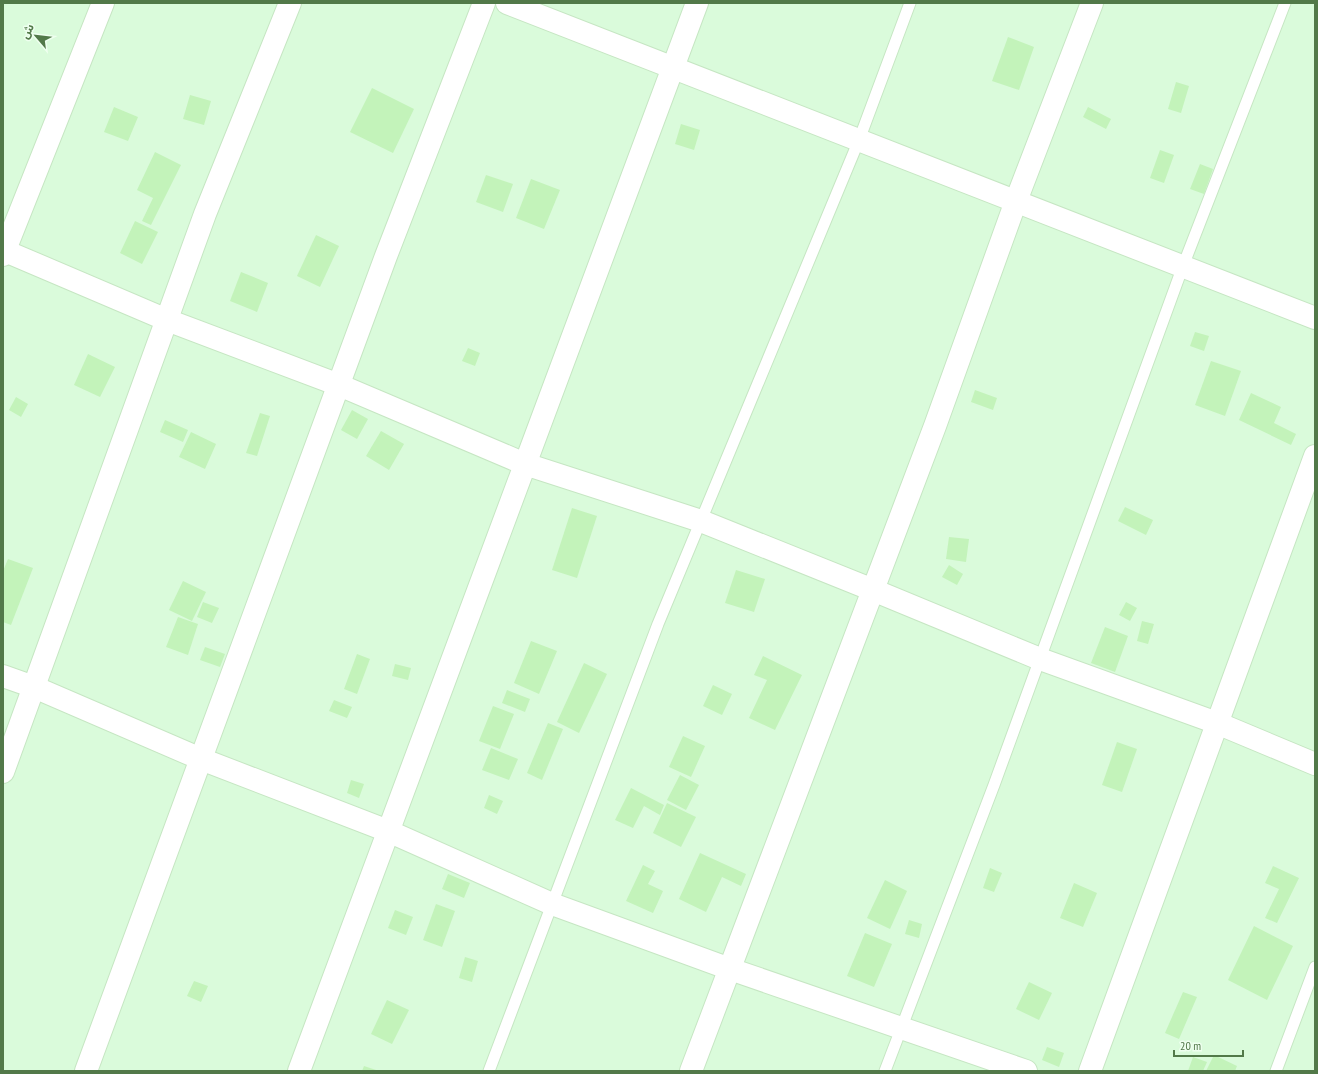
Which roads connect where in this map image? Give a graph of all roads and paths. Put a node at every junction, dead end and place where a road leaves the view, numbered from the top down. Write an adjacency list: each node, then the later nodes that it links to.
1 (103, 3): 12 (street)
2 (290, 3): 15 (street)
3 (484, 3): 16 (street)
4 (508, 3): 9 (street)
5 (697, 3): 9 (street)
6 (910, 3): 10 (lane)
7 (1092, 3): 11 (street)
8 (1284, 3): 13 (lane)
9 (672, 67): 10 (street); 18 (street)
10 (859, 140): 11 (street); 19 (lane)
11 (1016, 201): 13 (street); 20 (street)
12 (4, 253): 15 (street)
13 (1183, 266): 14 (street); 21 (lane)
14 (1315, 318)
15 (167, 320): 16 (street); 23 (street)
16 (338, 385): 18 (street); 25 (street)
17 (1315, 456): 24 (street)
18 (525, 464): 19 (street); 28 (street)
19 (701, 521): 20 (street); 29 (lane)
20 (873, 590): 21 (street); 31 (street)
21 (1040, 659): 24 (street); 32 (lane)
22 (3, 676): 23 (street)
23 (34, 687): 25 (street); 27 (street)
24 (1217, 723): 26 (street); 39 (street)
25 (201, 759): 28 (street); 33 (street)
26 (1315, 764)
27 (3, 772)
28 (388, 831): 29 (street); 34 (street)
29 (552, 904): 31 (street); 35 (lane)
30 (1315, 967): 40 (lane)
31 (730, 969): 32 (street); 36 (street)
32 (902, 1027): 37 (lane); 38 (street)
33 (86, 1071)
34 (299, 1071)
35 (489, 1071)
36 (691, 1071)
37 (885, 1071)
38 (1026, 1071)
39 (1090, 1071)
40 (1276, 1071)

